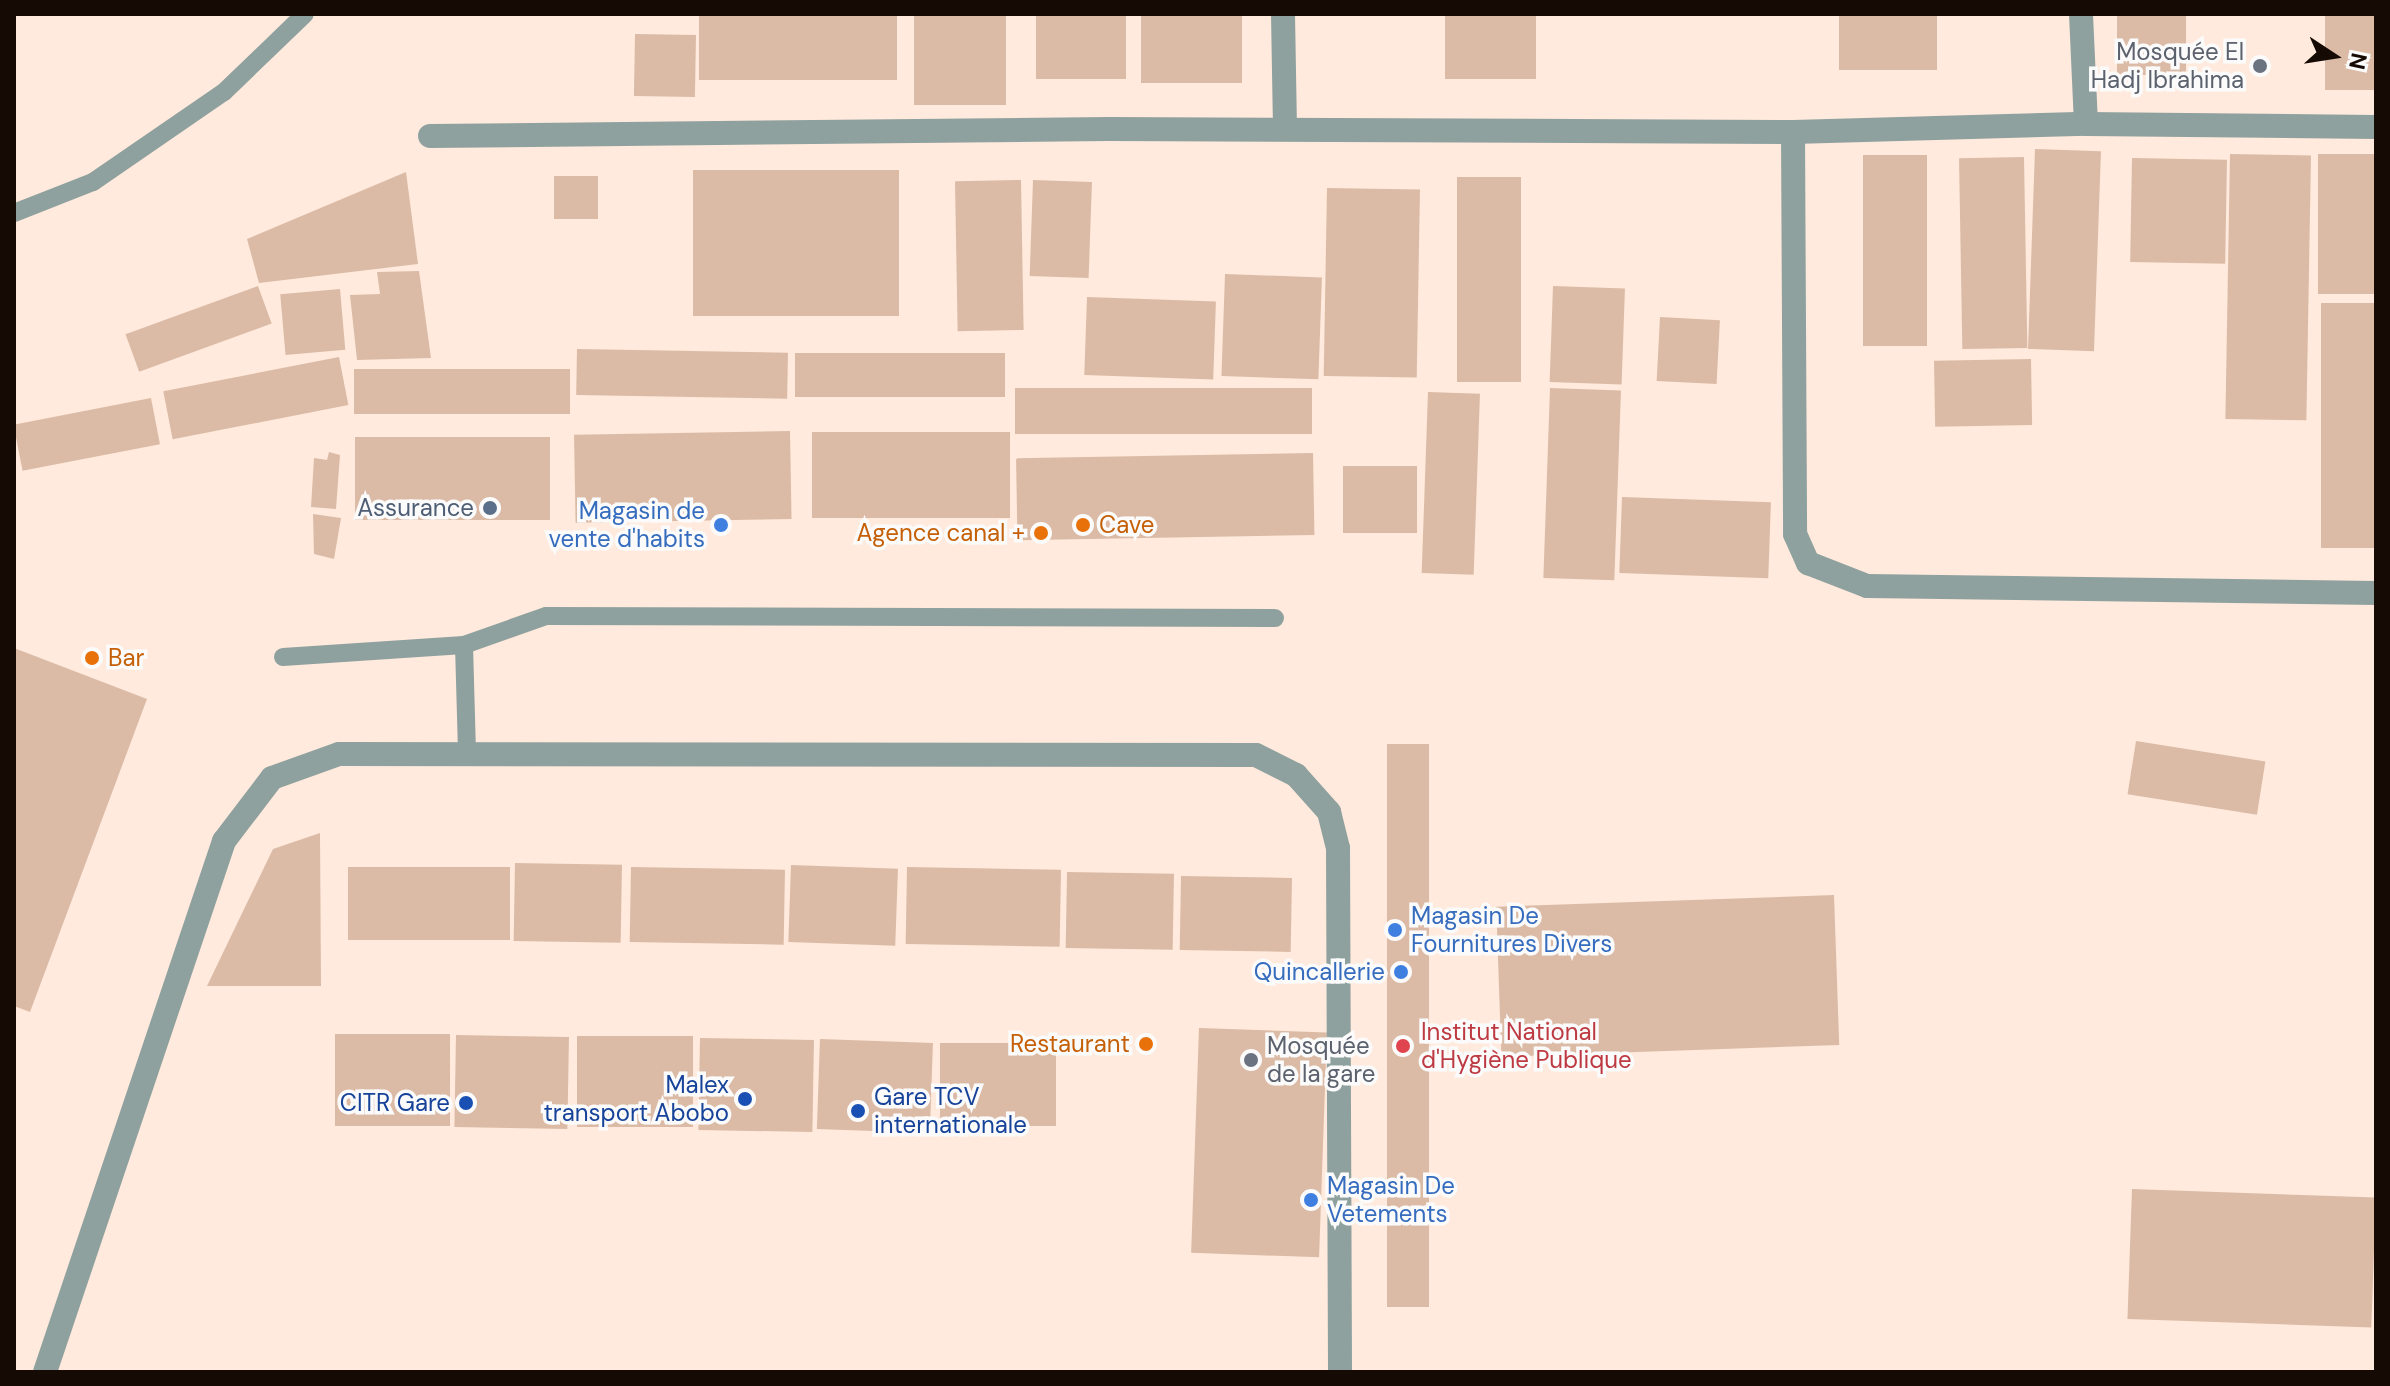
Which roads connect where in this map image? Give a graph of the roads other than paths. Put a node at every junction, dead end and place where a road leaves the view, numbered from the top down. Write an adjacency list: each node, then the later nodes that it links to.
1 (305, 14): 9 (lane)
2 (1283, 14): 6 (street)
3 (2081, 14): 4 (street)
4 (2086, 124): 5 (street); 7 (street)
5 (2376, 127)
6 (1285, 128): 7 (street); 8 (street)
7 (1793, 132): 10 (street)
8 (430, 136)
9 (14, 213)
10 (2376, 593)
11 (1275, 618): 12 (lane)
12 (464, 645): 13 (lane); 14 (lane)
13 (283, 657)
14 (467, 754): 15 (street); 16 (street)
15 (45, 1372)
16 (1340, 1372)

